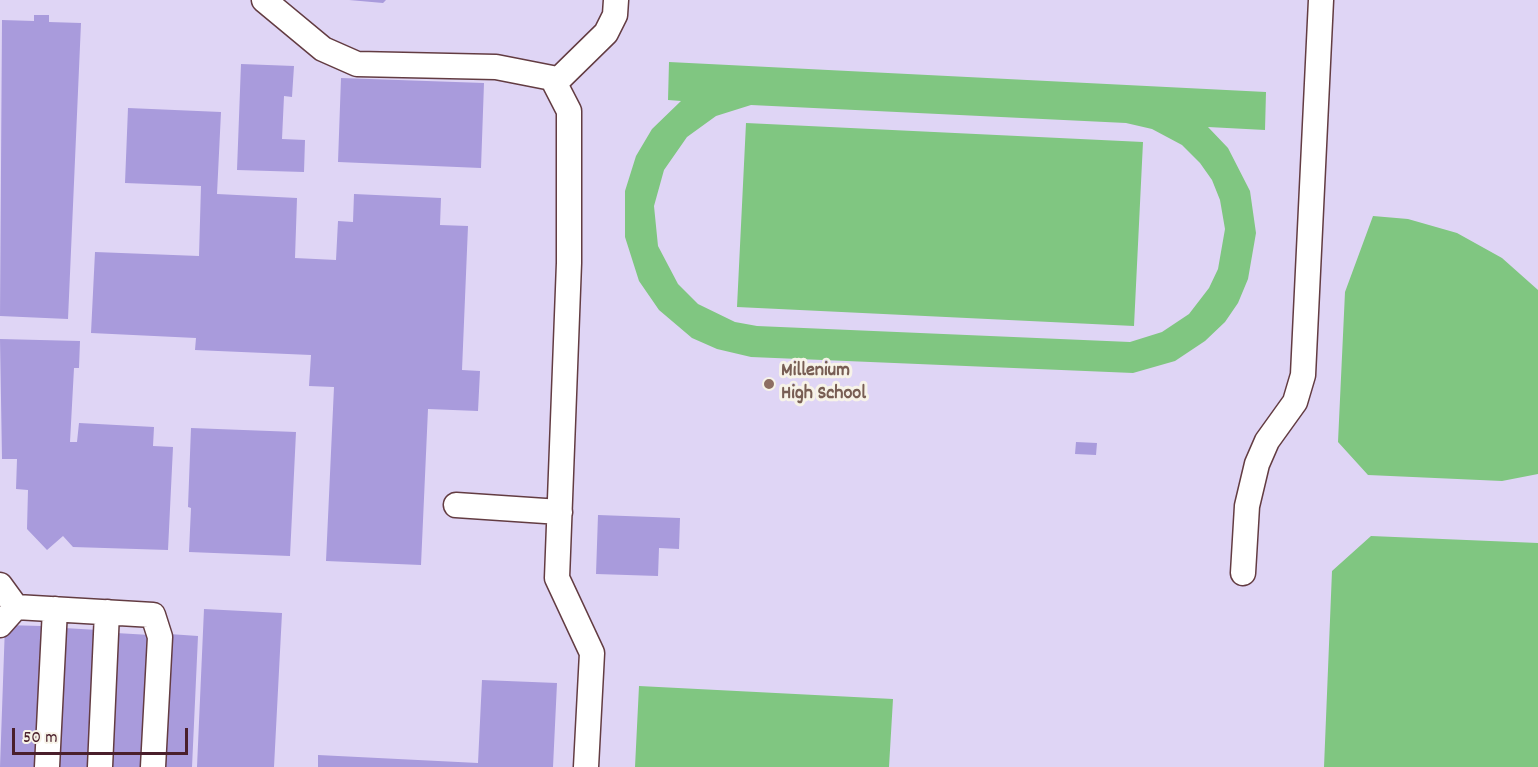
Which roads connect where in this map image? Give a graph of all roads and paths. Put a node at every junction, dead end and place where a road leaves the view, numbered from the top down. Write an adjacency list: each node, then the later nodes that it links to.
1 (264, 0): 4 (lane)
2 (616, 0): 4 (lane)
3 (1321, 0): 7 (lane)
4 (555, 83): 6 (lane)
5 (456, 505): 6 (lane)
6 (560, 512): 16 (lane)
7 (1243, 573)
8 (0, 585): 9 (lane)
9 (16, 607): 10 (lane); 12 (lane)
10 (55, 609): 11 (lane); 13 (lane)
11 (107, 612): 14 (lane); 15 (lane)
12 (0, 625)
13 (47, 767)
14 (100, 767)
15 (153, 767)
16 (586, 767)

